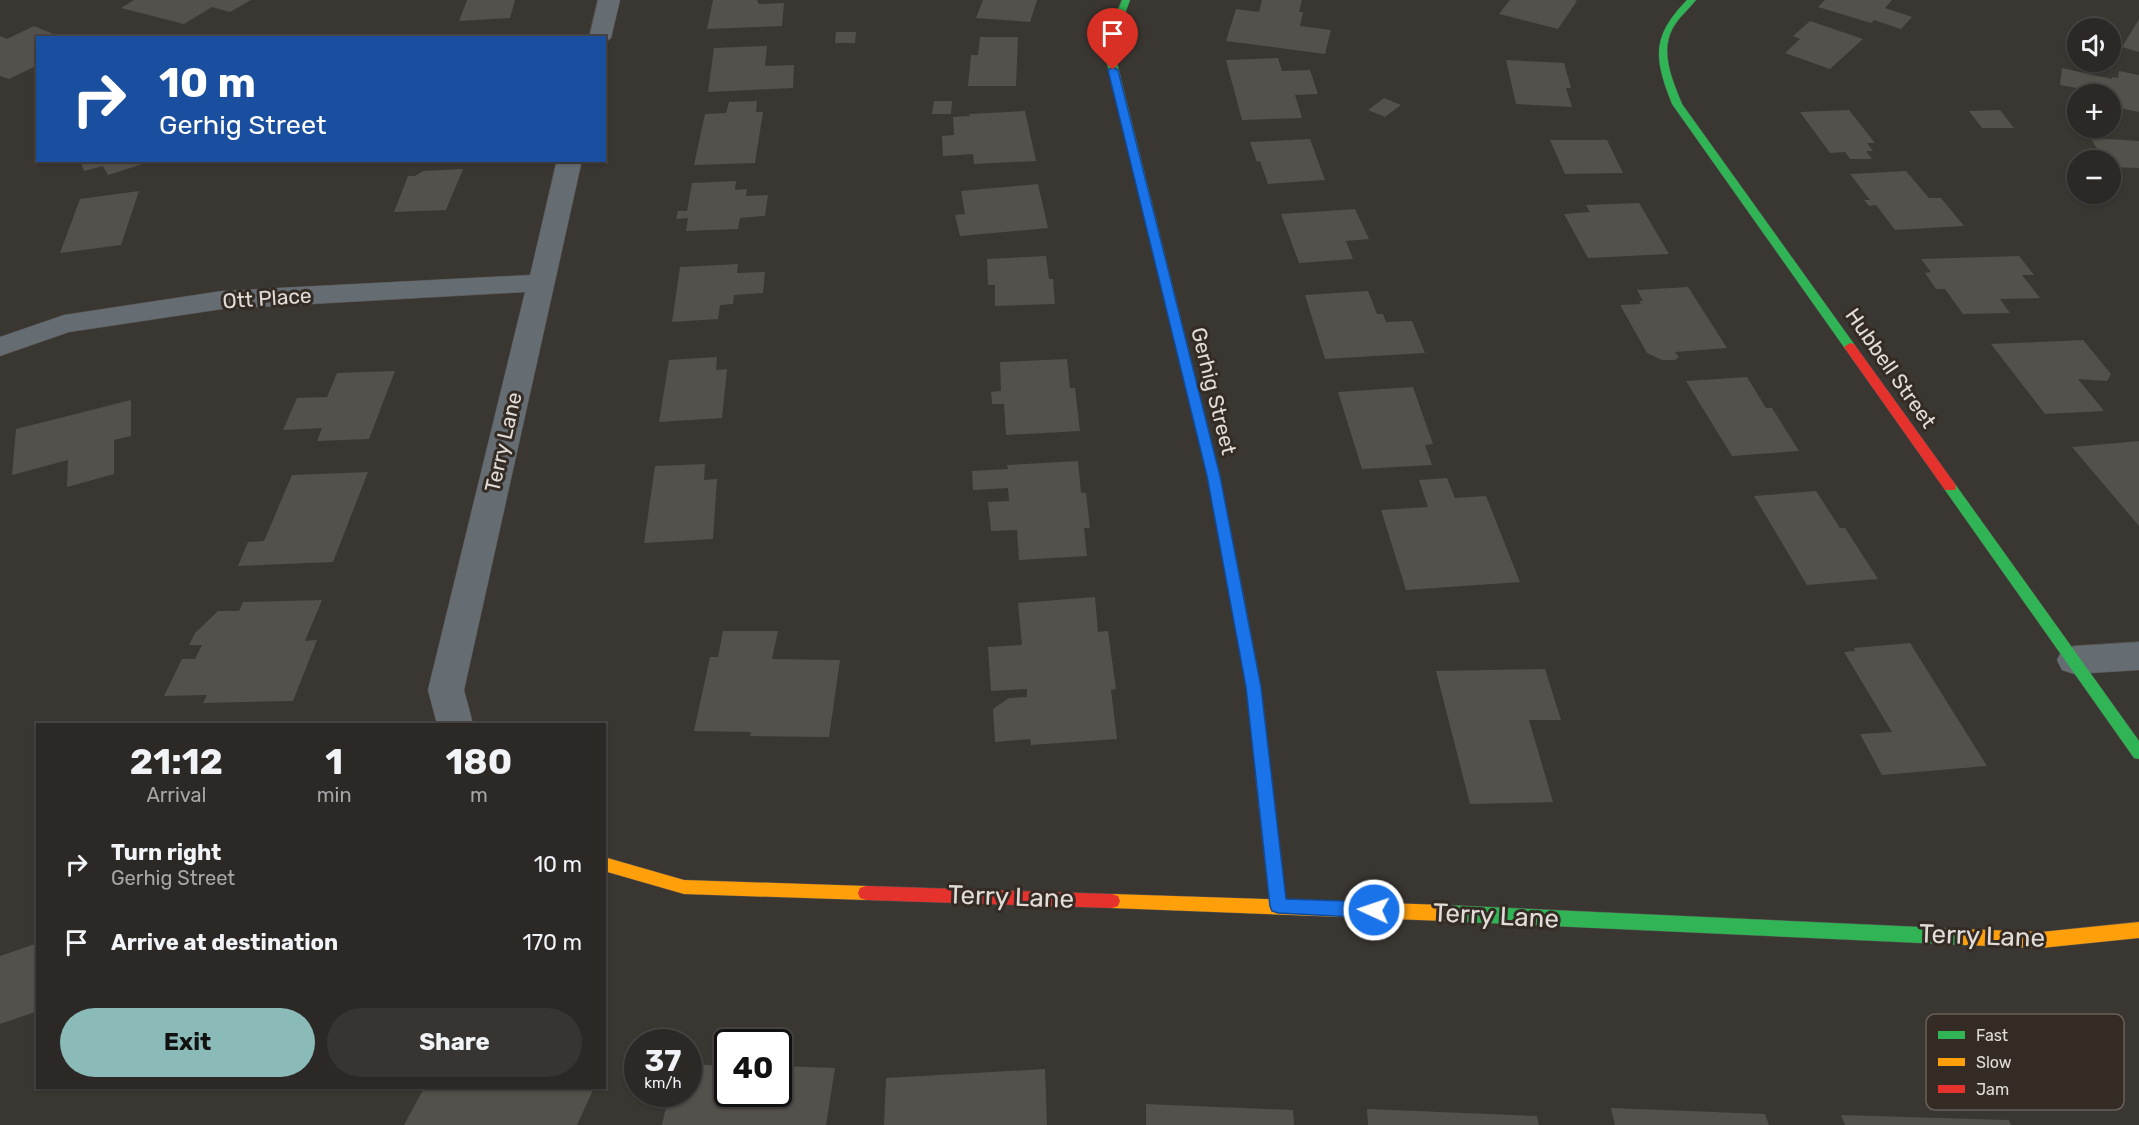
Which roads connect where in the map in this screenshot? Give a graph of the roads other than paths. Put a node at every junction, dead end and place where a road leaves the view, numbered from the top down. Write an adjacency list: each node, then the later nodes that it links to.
1 (609, 0): 4 (street)
2 (1126, 0): 13 (street, Gerhig Street)
3 (1692, 0): 9 (street, Hubbell Street)
4 (600, 36)
5 (570, 162): 6 (street, Terry Lane)
6 (540, 283): 7 (street, Ott Place); 10 (street, Terry Lane)
7 (0, 347)
8 (2139, 656): 9 (street)
9 (2074, 660): 11 (street, Hubbell Street)
10 (454, 723)
11 (2139, 753)
12 (606, 865): 13 (street, Terry Lane)
13 (1278, 906): 14 (street, Terry Lane)
14 (2139, 930)

